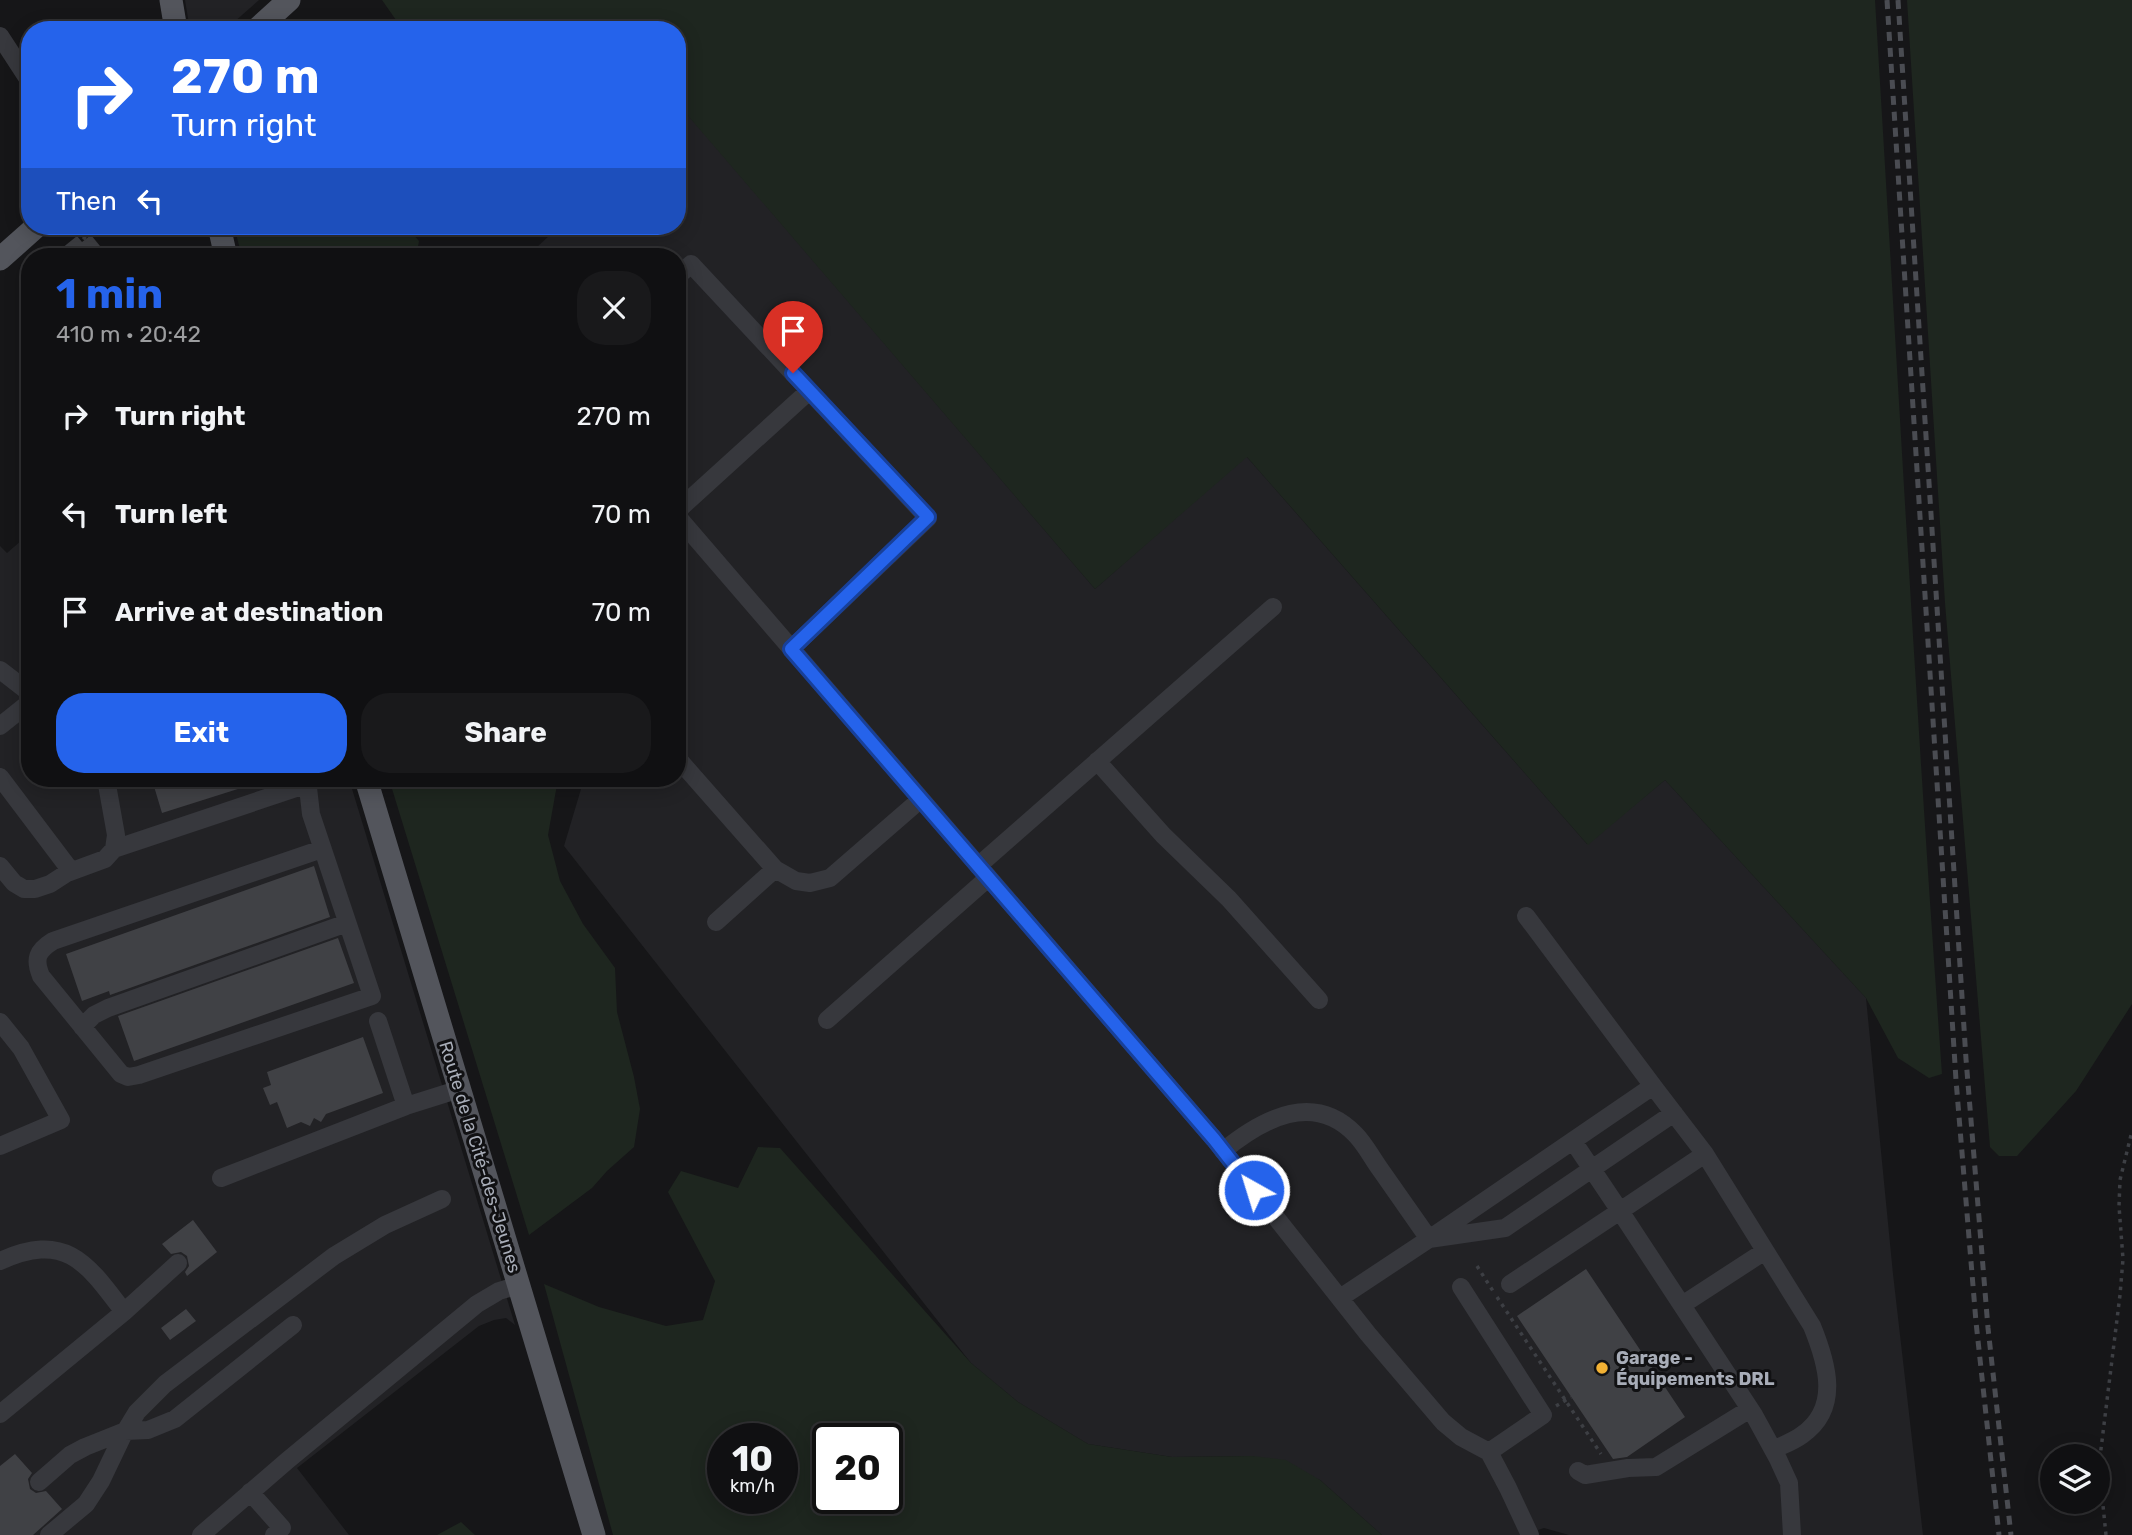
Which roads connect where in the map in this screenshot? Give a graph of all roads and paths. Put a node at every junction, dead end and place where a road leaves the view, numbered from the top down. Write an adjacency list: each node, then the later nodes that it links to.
1 (289, 0): 2 (main road)
2 (266, 21)
3 (0, 36): 4 (lane)
4 (21, 68)
5 (27, 235): 8 (main road)
6 (87, 235): 7 (path)
7 (86, 239)
8 (0, 259)
9 (686, 269): 10 (lane)
10 (809, 391): 11 (lane); 14 (lane)
11 (686, 503)
12 (686, 526): 14 (lane)
13 (1273, 607): 19 (lane)
14 (791, 649): 26 (lane)
15 (0, 670): 16 (lane)
16 (21, 687)
17 (21, 709): 18 (lane)
18 (0, 726)
19 (1097, 761): 32 (lane); 36 (lane)
20 (686, 768): 30 (lane)
21 (0, 778): 31 (lane)
22 (107, 787): 27 (lane)
23 (291, 787): 27 (lane)
24 (309, 787): 28 (lane)
25 (368, 787): 42 (main road, Route de la Cité-des-Jeunes)
26 (921, 799): 30 (lane); 32 (lane)
27 (114, 849): 31 (lane)
28 (322, 849): 35 (lane); 40 (lane)
29 (0, 866): 31 (lane)
30 (775, 869): 34 (lane)
31 (71, 871)
32 (983, 872): 37 (lane); 48 (lane)
33 (1526, 916): 41 (lane)
34 (716, 922)
35 (347, 923): 40 (lane); 40 (lane)
36 (1319, 1000)
37 (827, 1020)
38 (378, 1021): 43 (lane)
39 (0, 1022): 47 (lane)
40 (82, 1027)
41 (1653, 1086): 44 (lane); 46 (lane)
42 (460, 1089): 43 (lane); 60 (main road, Route de la Cité-des-Jeunes)
43 (406, 1106): 51 (lane)
44 (1674, 1114): 49 (lane); 50 (lane)
45 (2132, 1131): 83 (path)
46 (1573, 1141): 50 (lane); 54 (lane)
47 (0, 1146)
48 (1223, 1151): 54 (lane); 62 (lane)
49 (1705, 1154): 53 (lane); 55 (lane)
50 (1591, 1170): 53 (lane); 54 (lane)
51 (221, 1178)
52 (442, 1199): 70 (lane)
53 (1620, 1211): 59 (lane); 63 (lane)
54 (1429, 1239): 62 (lane)
55 (1765, 1251): 63 (lane); 71 (lane)
56 (0, 1261): 64 (lane)
57 (178, 1263): 64 (lane)
58 (1477, 1266): 67 (path)
59 (1510, 1284)
60 (519, 1285): 76 (lane); 80 (main road, Route de la Cité-des-Jeunes)
61 (1461, 1287): 72 (lane)
62 (1340, 1297): 72 (lane)
63 (1682, 1306): 68 (lane)
64 (124, 1312): 69 (lane)
65 (293, 1325): 70 (lane)
66 (1571, 1397): 67 (path)
67 (1565, 1399): 73 (path)
68 (1750, 1409): 71 (lane); 74 (lane)
69 (0, 1414)
70 (125, 1431): 75 (lane); 77 (lane)
71 (1773, 1450): 82 (lane)
72 (1489, 1452): 81 (lane)
73 (1607, 1464)
74 (1578, 1471)
75 (39, 1482)
76 (250, 1492): 78 (lane); 79 (lane)
77 (49, 1535)
78 (201, 1535)
79 (274, 1535)
80 (594, 1535)
81 (1530, 1535)
82 (1793, 1535)
83 (2106, 1535)

